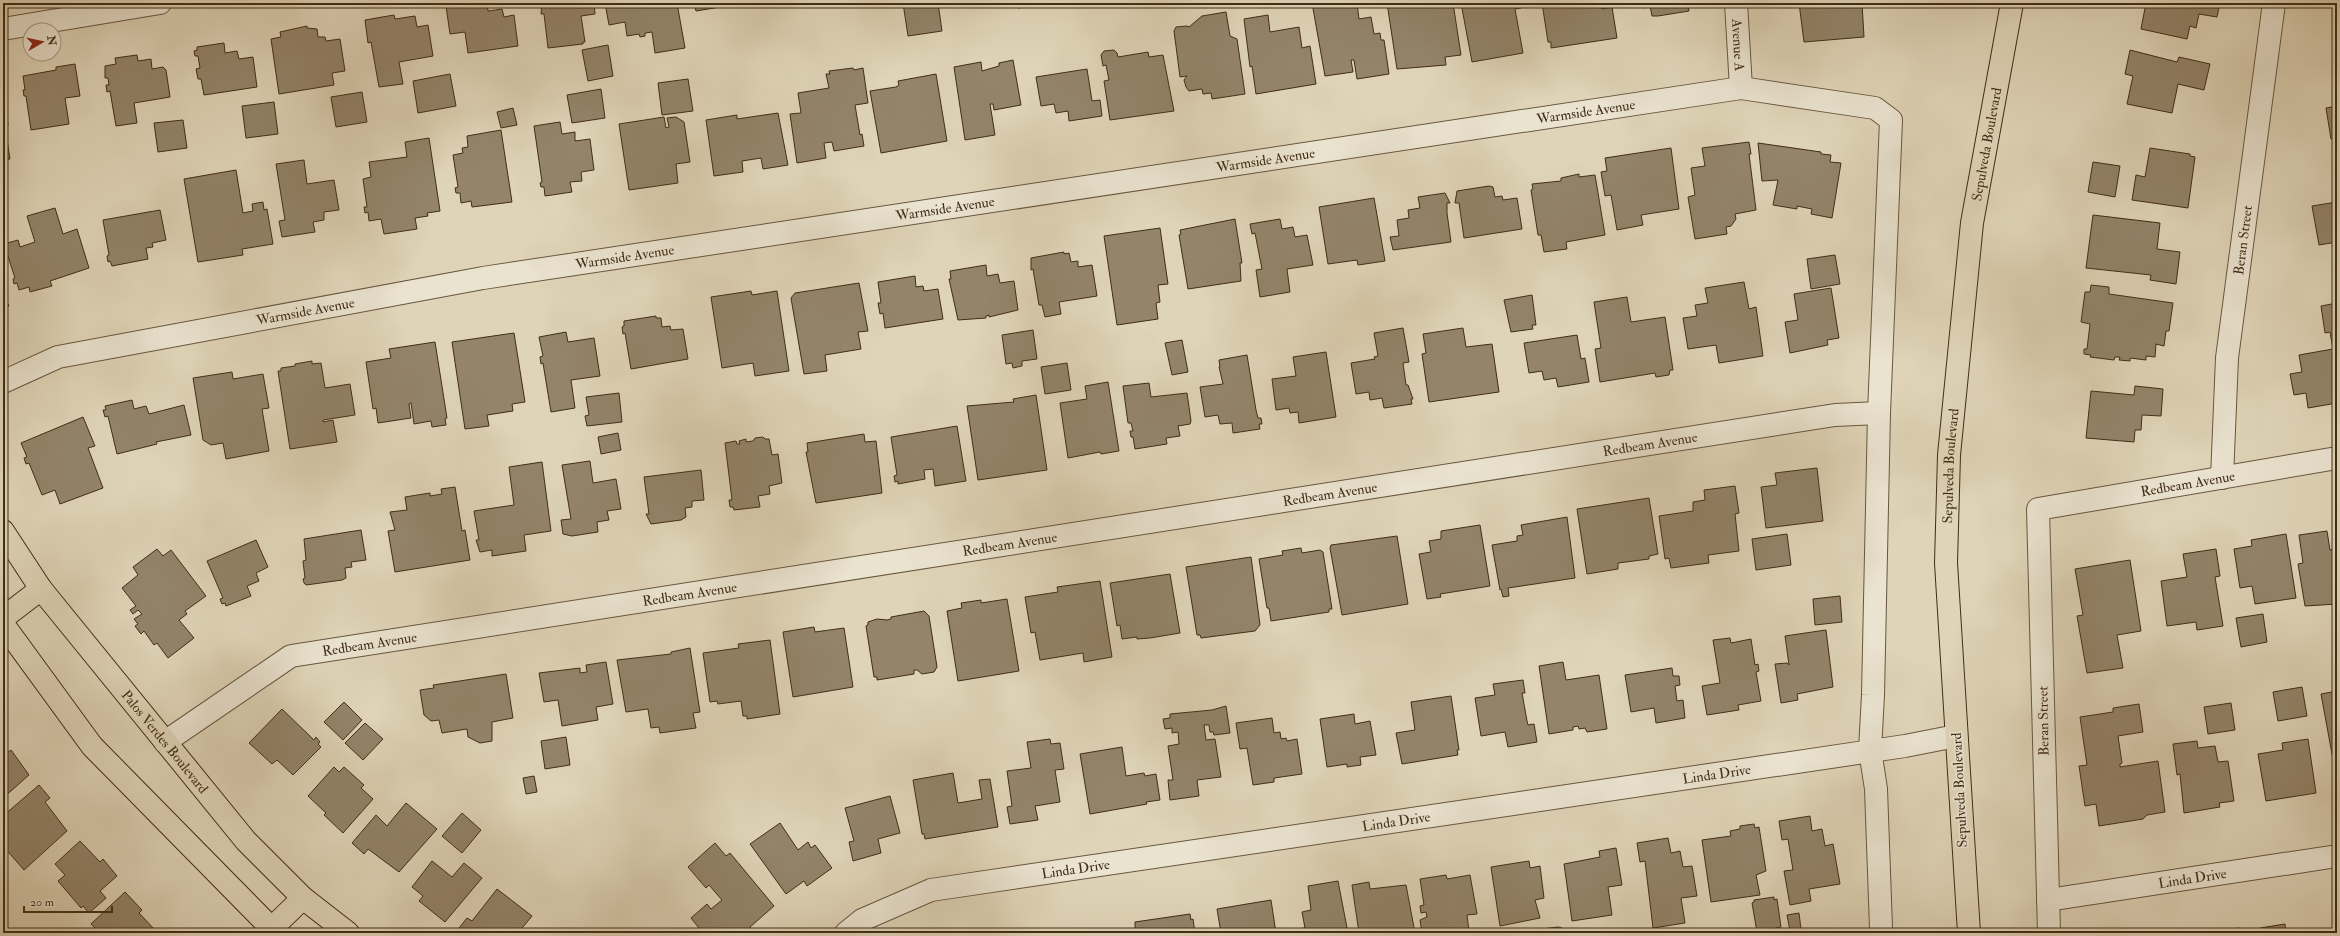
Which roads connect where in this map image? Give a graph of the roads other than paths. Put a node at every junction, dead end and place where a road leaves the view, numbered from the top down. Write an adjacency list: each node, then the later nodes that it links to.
1 (160, 3): 5 (street)
2 (1736, 3): 6 (street, Avenue A)
3 (2012, 3): 16 (main road, Sepulveda Boulevard)
4 (2274, 3): 10 (street, Beran Street)
5 (3, 29)
6 (1741, 88): 7 (street, Warmside Avenue); 8 (street, Warmside Avenue)
7 (3, 382)
8 (1879, 413): 17 (street, Redbeam Avenue); 18 (street)
9 (2337, 458): 10 (street, Redbeam Avenue)
10 (2222, 478): 11 (street, Redbeam Avenue)
11 (2038, 509): 21 (street, Beran Street)
12 (3, 531): 13 (main road, Palos Verdes Boulevard)
13 (41, 589): 14 (main road); 17 (main road, Palos Verdes Boulevard)
14 (3, 618)
15 (3, 624): 23 (main road)
16 (1956, 736): 18 (street, Linda Drive); 26 (main road, Sepulveda Boulevard)
17 (165, 742): 20 (main road, Palos Verdes Boulevard)
18 (1870, 750): 22 (street); 25 (street, Linda Drive)
19 (2337, 856): 21 (street, Linda Drive)
20 (303, 898): 23 (main road); 24 (main road, Palos Verdes Boulevard)
21 (2048, 900): 27 (street, Beran Street)
22 (1881, 928)
23 (274, 931)
24 (348, 933)
25 (846, 933)
26 (1969, 933)
27 (2049, 933)

